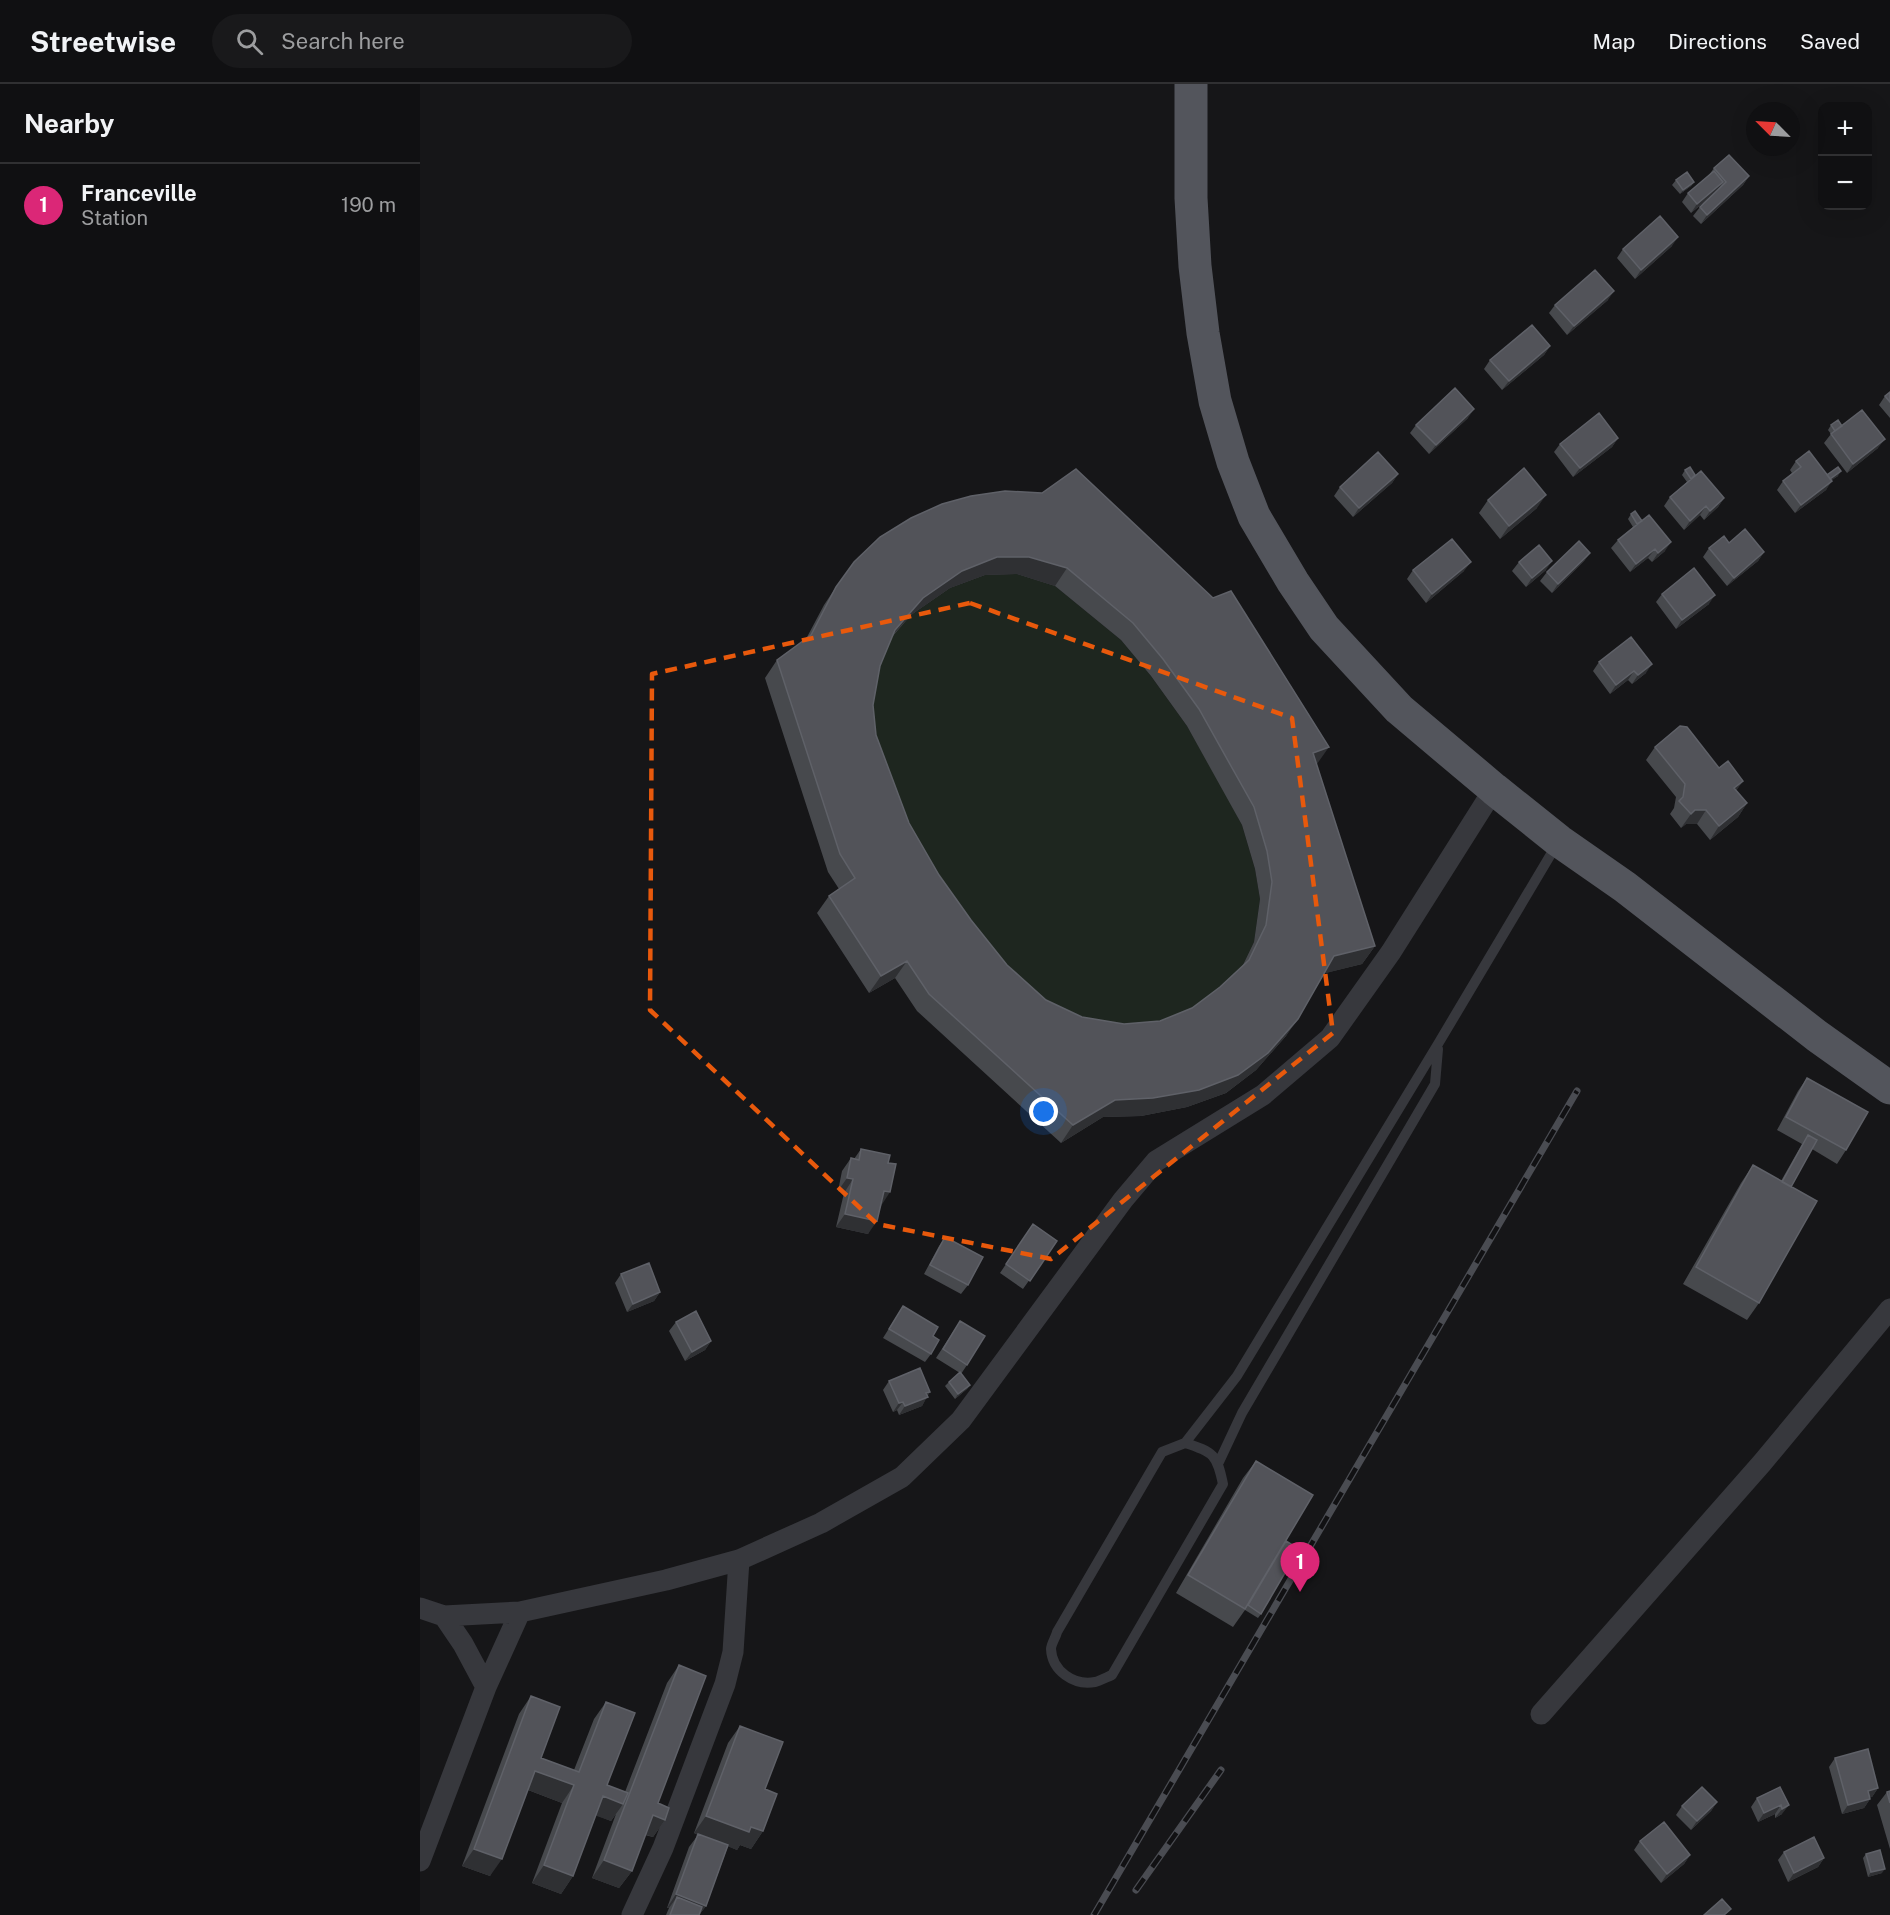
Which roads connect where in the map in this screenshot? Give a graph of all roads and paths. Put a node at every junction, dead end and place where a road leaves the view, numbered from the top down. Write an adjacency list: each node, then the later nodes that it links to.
1 (1191, 84): 2 (main road)
2 (1494, 789): 3 (main road); 9 (street)
3 (1559, 841): 4 (lane); 5 (main road)
4 (1438, 1044): 7 (lane); 8 (lane)
5 (1890, 1088)
6 (1890, 1309): 14 (street)
7 (1185, 1443): 8 (lane); 8 (lane)
8 (1219, 1462)
9 (739, 1560): 11 (street); 16 (street)
10 (420, 1608): 12 (street)
11 (520, 1612): 12 (street); 13 (street)
12 (444, 1616): 13 (street)
13 (486, 1687): 15 (street)
14 (1541, 1714)
15 (420, 1861)
16 (632, 1915)

